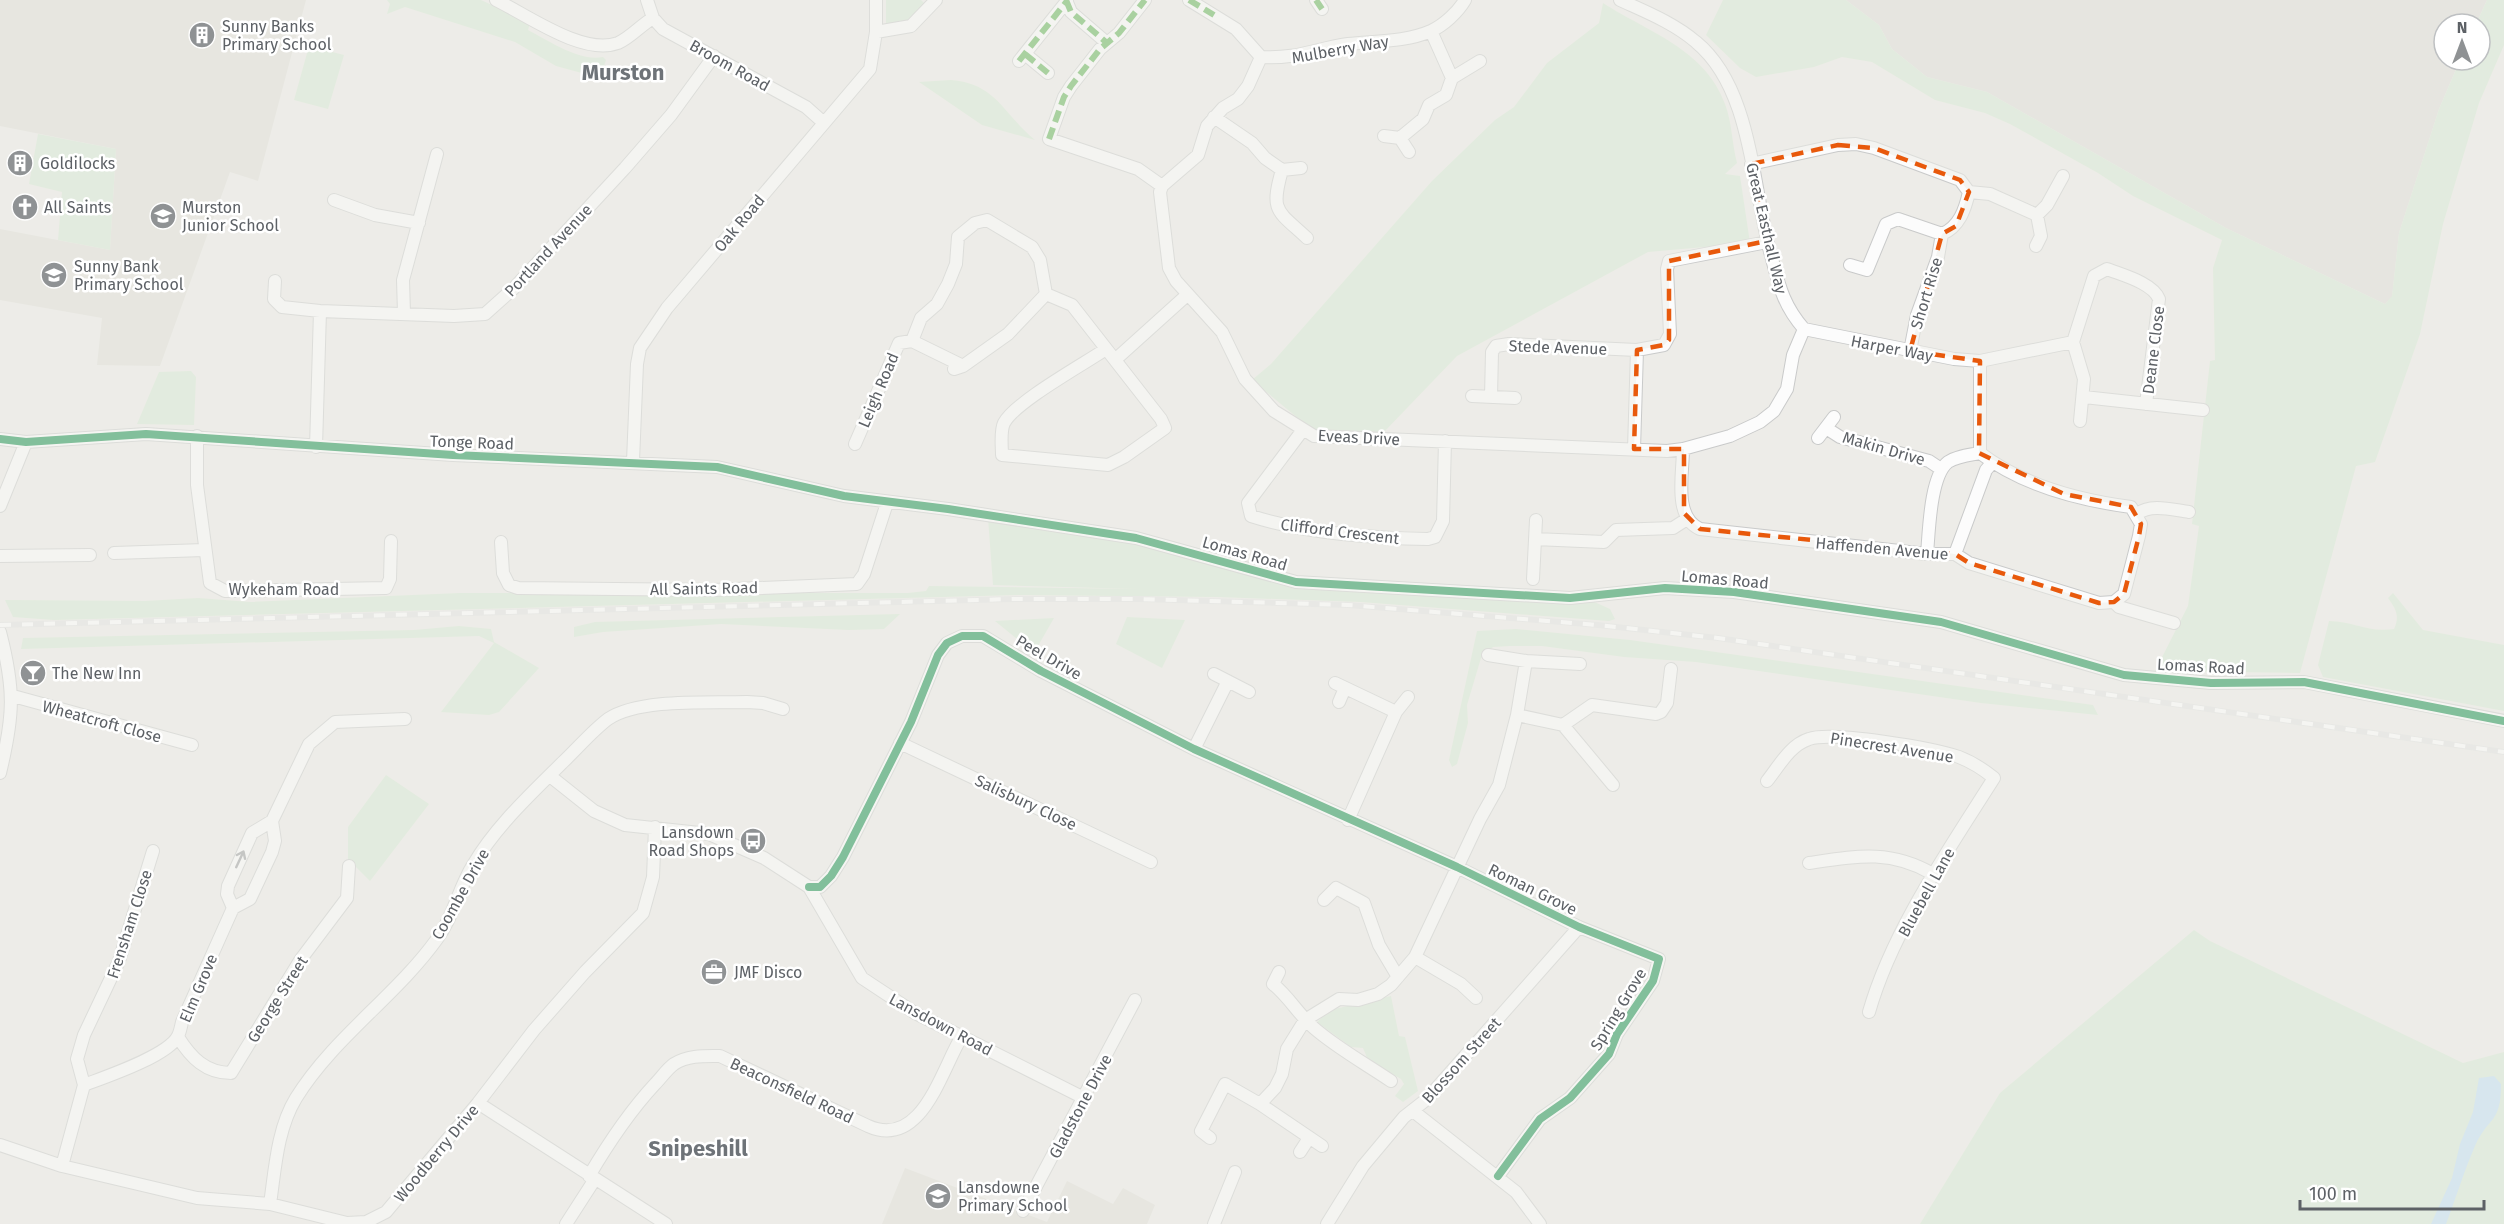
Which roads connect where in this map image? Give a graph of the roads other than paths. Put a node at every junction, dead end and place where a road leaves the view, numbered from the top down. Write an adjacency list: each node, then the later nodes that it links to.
1 (496, 0): 10 (street)
2 (647, 0): 10 (street)
3 (876, 0): 12 (street, Oak Road)
4 (936, 0): 12 (street)
5 (1144, 0): 13 (street)
6 (1189, 0): 15 (street)
7 (1465, 0): 11 (street, Mulberry Way)
8 (1620, 0): 25 (street, Great Easthall Way)
9 (1067, 1): 13 (street); 17 (street)
10 (653, 18): 14 (street, Broom Road)
11 (1431, 31): 15 (street, Mulberry Way); 18 (street)
12 (876, 32): 20 (street, Oak Road)
13 (1107, 43): 29 (street)
14 (714, 56): 20 (street, Broom Road); 43 (street, Portland Avenue)
15 (1261, 57): 19 (street)
16 (1480, 61): 18 (street)
17 (1048, 73)
18 (1452, 78): 22 (street)
19 (1214, 117): 27 (street); 29 (street)
20 (825, 123): 70 (street, Oak Road)
21 (1383, 136): 22 (street)
22 (1400, 138): 23 (street)
23 (1409, 152)
24 (437, 154): 33 (street)
25 (1751, 164): 30 (street); 36 (street, Great Easthall Way)
26 (1301, 168): 27 (street)
27 (1282, 170): 35 (street)
28 (2063, 176): 32 (street)
29 (1162, 186): 41 (street, Eveas Drive)
30 (1970, 192): 32 (street); 34 (street, Short Rise)
31 (334, 200): 33 (street)
32 (2037, 215): 37 (street)
33 (419, 223): 43 (street)
34 (1942, 234): 38 (street, Short Rise); 49 (street, Short Rise)
35 (1307, 238)
36 (1767, 242): 44 (street, Great Easthall Way); 48 (street, Stede Avenue)
37 (2036, 246)
38 (1850, 265)
39 (275, 281): 42 (street, Portland Avenue)
40 (1046, 294): 45 (street); 45 (street, Leigh Road); 47 (street)
41 (1187, 295): 50 (street); 60 (street, Eveas Drive)
42 (320, 311): 43 (street, Portland Avenue); 66 (street)
43 (404, 313)
44 (1804, 329): 49 (street, Harper Way); 68 (street)
45 (912, 341): 65 (street, Leigh Road)
46 (2073, 342): 51 (street); 54 (street); 56 (street, Deane Close)
47 (1106, 349): 50 (street); 50 (street)
48 (1637, 350): 53 (street, Stede Avenue); 67 (street)
49 (1910, 351): 51 (street, Harper Way)
50 (1116, 359)
51 (1980, 361): 69 (street)
52 (1472, 396): 53 (street)
53 (1491, 397): 55 (street)
54 (2084, 397): 56 (street, Deane Close); 59 (street)
55 (1515, 398)
56 (2146, 404): 57 (street, Deane Close)
57 (2203, 410)
58 (1834, 417): 72 (street, Makin Drive)
59 (2080, 421)
60 (1302, 431): 63 (street, Eveas Drive); 63 (street, Clifford Crescent)
61 (197, 436): 64 (street, Tonge Road); 66 (street, Tonge Road); 83 (street, Wykeham Road)
62 (0, 440): 64 (street, Tonge Road)
63 (1445, 441): 67 (street, Eveas Drive)
64 (26, 442): 74 (street)
65 (855, 444)
66 (316, 447): 70 (street, Tonge Road)
67 (1634, 449): 68 (street)
68 (1683, 449): 78 (street)
69 (1980, 453): 71 (street); 72 (street, Makin Drive)
70 (633, 461): 73 (street, Tonge Road)
71 (1992, 463): 77 (street); 86 (street)
72 (1941, 469): 85 (street, Makin Drive)
73 (887, 503): 75 (street, Tonge Road); 82 (street, All Saints Road)
74 (0, 506)
75 (939, 507): 107 (street, Lomas Road)
76 (2189, 512): 77 (street)
77 (2137, 514): 90 (street)
78 (1687, 519): 80 (street); 85 (street, Haffenden Avenue)
79 (1536, 520): 80 (street)
80 (1535, 539): 89 (street)
81 (391, 540): 83 (street, Wykeham Road)
82 (501, 542)
83 (204, 550): 84 (street)
84 (114, 553)
85 (1927, 554): 86 (street, Haffenden Avenue)
86 (1956, 554): 90 (street, Haffenden Avenue)
87 (90, 555): 88 (street)
88 (0, 556)
89 (1533, 579)
90 (2114, 602): 91 (street, Haffenden Avenue)
91 (2174, 623)
92 (0, 632): 100 (street)
93 (1488, 655): 94 (street)
94 (1526, 661): 95 (street); 105 (street)
95 (1580, 664)
96 (1671, 669): 108 (street)
97 (1214, 674): 98 (street)
98 (1228, 681): 99 (street); 112 (street)
99 (1249, 692)
100 (13, 696): 109 (street); 111 (street, Wheatcroft Close)
101 (1408, 697): 104 (street)
102 (1339, 702): 104 (street)
103 (783, 709): 114 (street, Coombe Drive)
104 (1396, 712): 118 (street)
105 (1517, 715): 108 (street); 126 (street)
106 (405, 719): 119 (street, Elm Grove)
107 (2504, 722)
108 (1563, 725): 117 (street)
109 (5, 734): 113 (street)
110 (900, 742): 112 (street, Peel Drive); 123 (street, Salisbury Close); 128 (street, Peel Drive)
111 (192, 745)
112 (1194, 749): 118 (street, Peel Drive)
113 (0, 773)
114 (550, 776): 120 (street, Lansdown Road); 157 (street, Coombe Drive)
115 (1994, 778): 116 (street, Pinecrest Avenue); 127 (street, Bluebell Lane)
116 (1767, 781)
117 (1613, 785)
118 (1348, 820): 121 (street, Peel Drive)
119 (273, 821): 130 (street, Elm Grove); 130 (street, Elm Grove, one-way to 119)
120 (655, 827): 128 (street, Lansdown Road); 145 (street, Woodberry Drive)
121 (1396, 840): 126 (street, Roman Grove)
122 (153, 851): 143 (street, Frensham Close)
123 (1151, 862)
124 (1809, 862): 127 (street)
125 (349, 866): 141 (street, George Street)
126 (1457, 867): 131 (street, Roman Grove); 132 (street)
127 (1934, 874): 138 (street, Bluebell Lane)
128 (809, 887): 140 (street, Lansdown Road)
129 (1324, 900): 135 (street)
130 (233, 908): 141 (street, Elm Grove)
131 (1579, 927): 133 (street, Roman Grove); 147 (street, Blossom Street)
132 (1415, 957): 135 (street); 136 (street)
133 (1659, 959): 155 (street, Spring Grove)
134 (1279, 972): 139 (street)
135 (1398, 977): 139 (street)
136 (1476, 998)
137 (1136, 1000): 144 (street, Gladstone Drive)
138 (1869, 1012)
139 (1305, 1020): 142 (street); 146 (street)
140 (962, 1036): 144 (street, Lansdown Road); 156 (street, Beaconsfield Road)
141 (178, 1037): 143 (street, Elm Grove)
142 (1391, 1081)
143 (84, 1085): 153 (street, Frensham Close)
144 (1084, 1098): 158 (street, Gladstone Drive)
145 (478, 1103): 156 (street); 157 (street, Woodberry Drive)
146 (1260, 1104): 148 (street); 149 (street)
147 (1413, 1111): 155 (street); 162 (street, Blossom Street)
148 (1210, 1138)
149 (1309, 1138): 151 (street); 152 (street)
150 (0, 1145): 153 (street, Woodberry Drive)
151 (1322, 1146)
152 (1300, 1152)
153 (62, 1166): 157 (street, Woodberry Drive)
154 (1235, 1172): 161 (street)
155 (1498, 1176): 163 (street)
156 (592, 1178): 159 (street); 160 (street)
157 (270, 1204)
158 (1023, 1211)
159 (566, 1224)
160 (666, 1224)
161 (1214, 1224)
162 (1327, 1224)
163 (1540, 1224)

